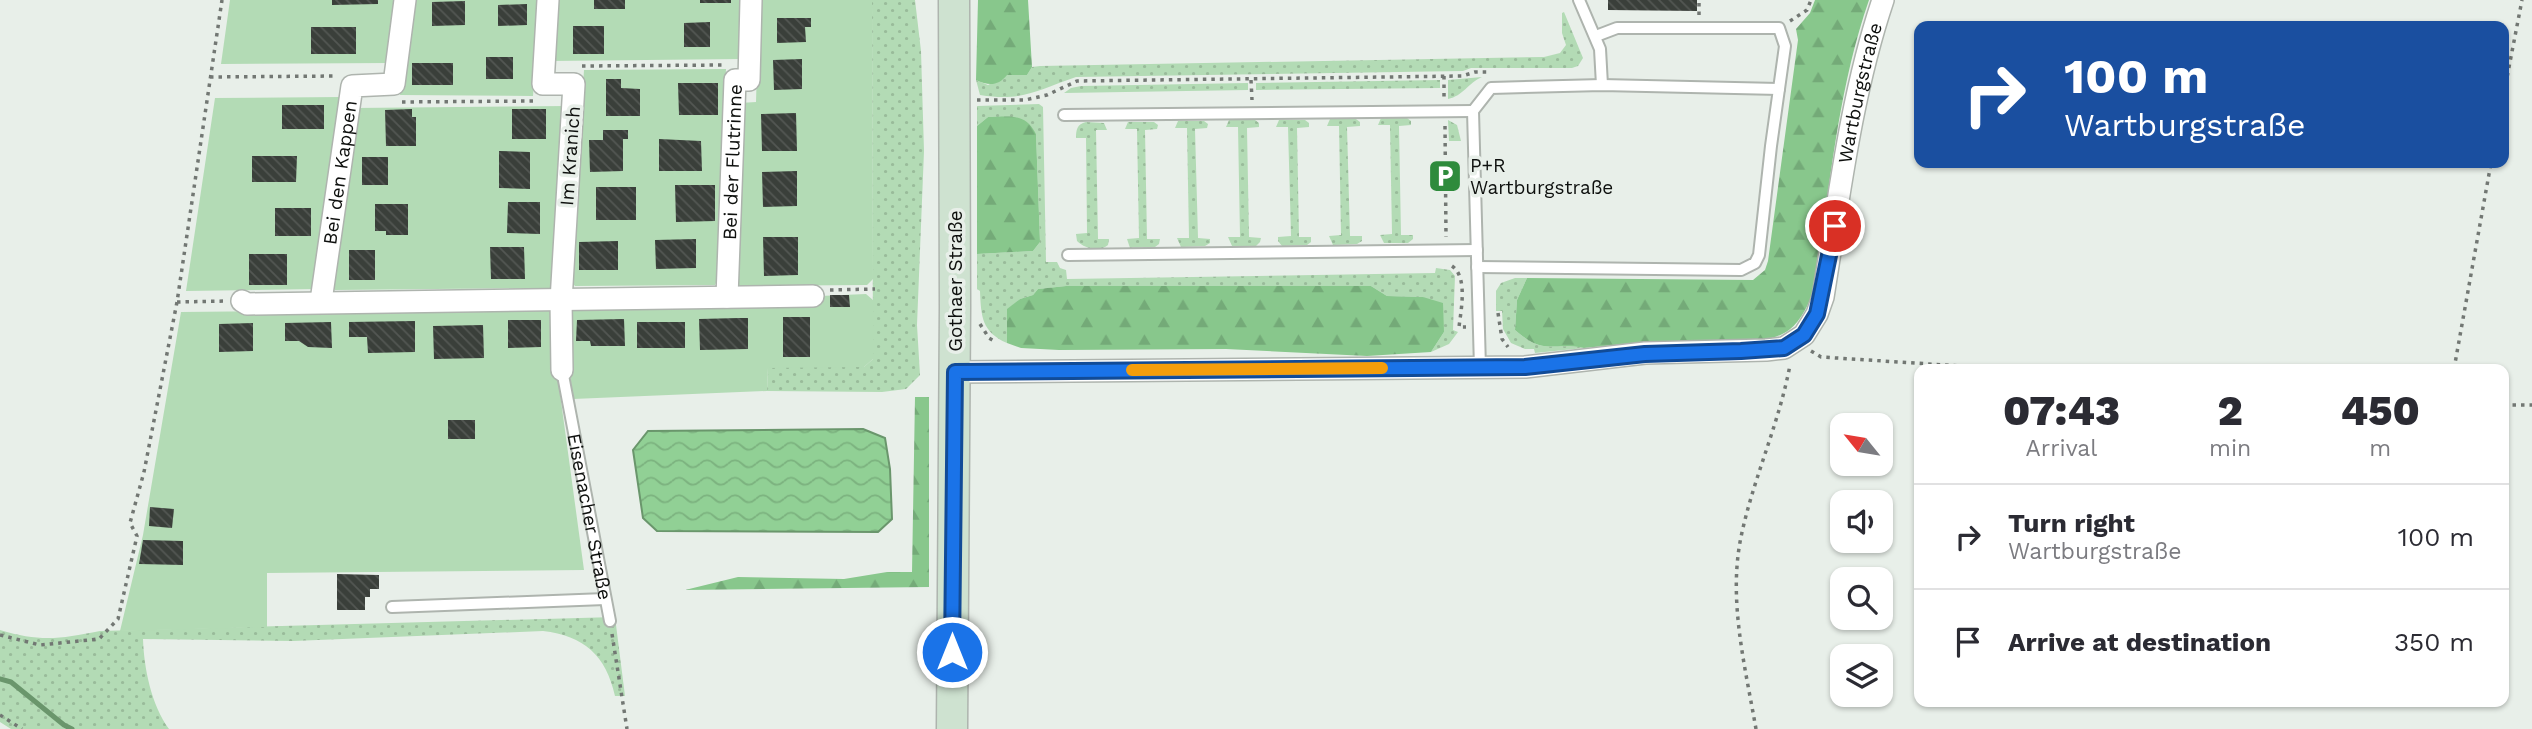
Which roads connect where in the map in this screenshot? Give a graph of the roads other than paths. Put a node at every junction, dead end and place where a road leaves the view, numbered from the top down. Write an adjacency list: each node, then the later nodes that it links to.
1 (404, 0): 18 (street, Bei den Kappen)
2 (548, 0): 19 (street, Im Kranich)
3 (751, 0): 16 (street, Bei der Flutrinne)
4 (954, 0): 22 (main road, Gothaer Straße)
5 (1578, 0): 7 (lane)
6 (1883, 0): 20 (street, Wartburgstraße)
7 (1596, 36): 8 (lane); 9 (lane)
8 (1602, 85): 9 (lane); 10 (lane)
9 (1779, 89): 14 (lane)
10 (1473, 111): 11 (lane); 12 (lane)
11 (1064, 115)
12 (1477, 250): 13 (lane); 14 (lane)
13 (1068, 255)
14 (1477, 267): 20 (lane)
15 (813, 296): 16 (street)
16 (727, 297): 19 (street)
17 (242, 301): 18 (street)
18 (321, 301): 19 (street)
19 (561, 301): 21 (street, Eisenacher Straße)
20 (1480, 368): 22 (street)
21 (562, 370): 23 (lane, Eisenacher Straße)
22 (955, 372): 26 (main road, Gothaer Straße)
23 (605, 599): 24 (lane); 25 (lane, Eisenacher Straße)
24 (392, 607)
25 (610, 621)
26 (952, 729)

